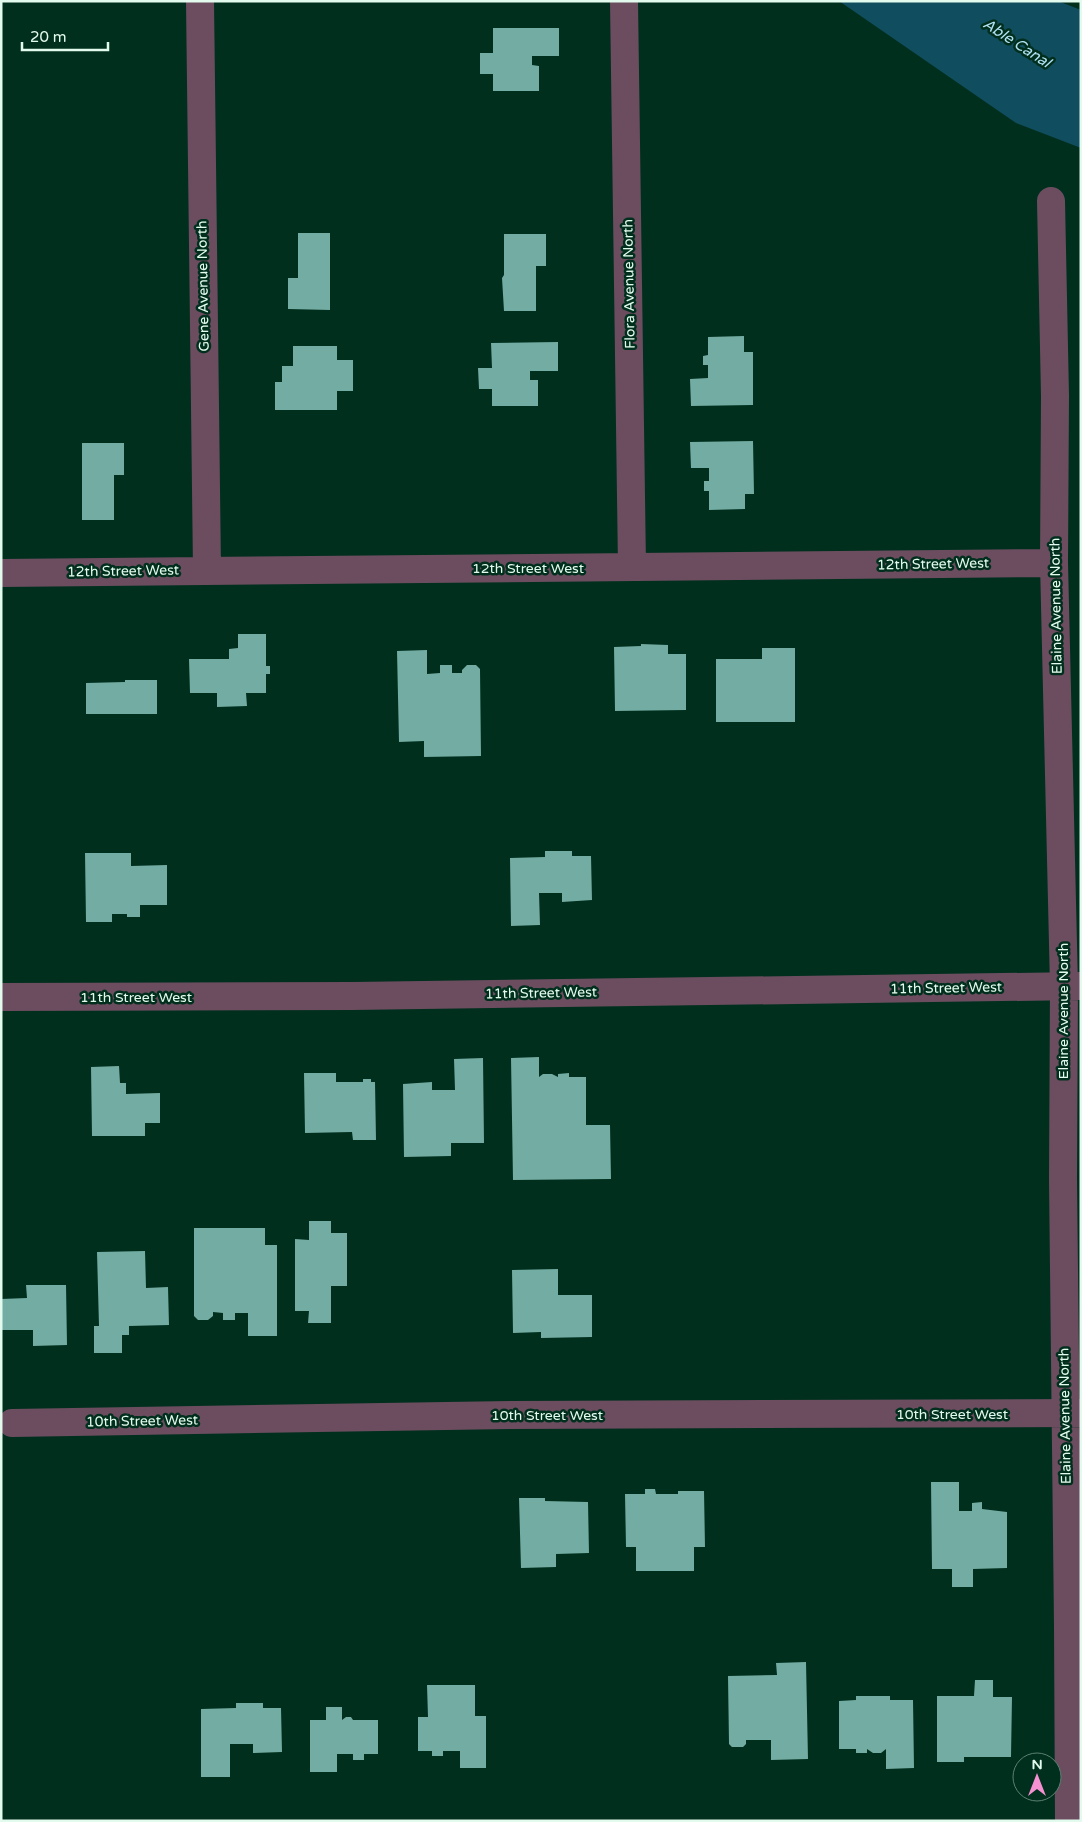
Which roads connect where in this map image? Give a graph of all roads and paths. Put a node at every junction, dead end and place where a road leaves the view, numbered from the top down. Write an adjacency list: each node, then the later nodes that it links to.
1 (200, 1): 6 (street, Gene Avenue North)
2 (624, 1): 5 (street, Flora Avenue North)
3 (1051, 201): 4 (street, Elaine Avenue North)
4 (1054, 563): 5 (street, 12th Street West); 8 (street, Elaine Avenue North)
5 (632, 567): 6 (street, 12th Street West)
6 (207, 570): 7 (street, 12th Street West)
7 (1, 573)
8 (1072, 986): 9 (street, 11th Street West); 10 (street, Elaine Avenue North)
9 (1, 997)
10 (1073, 1413): 11 (street, 10th Street West); 12 (street, Elaine Avenue North)
11 (12, 1423)
12 (1069, 1821)

